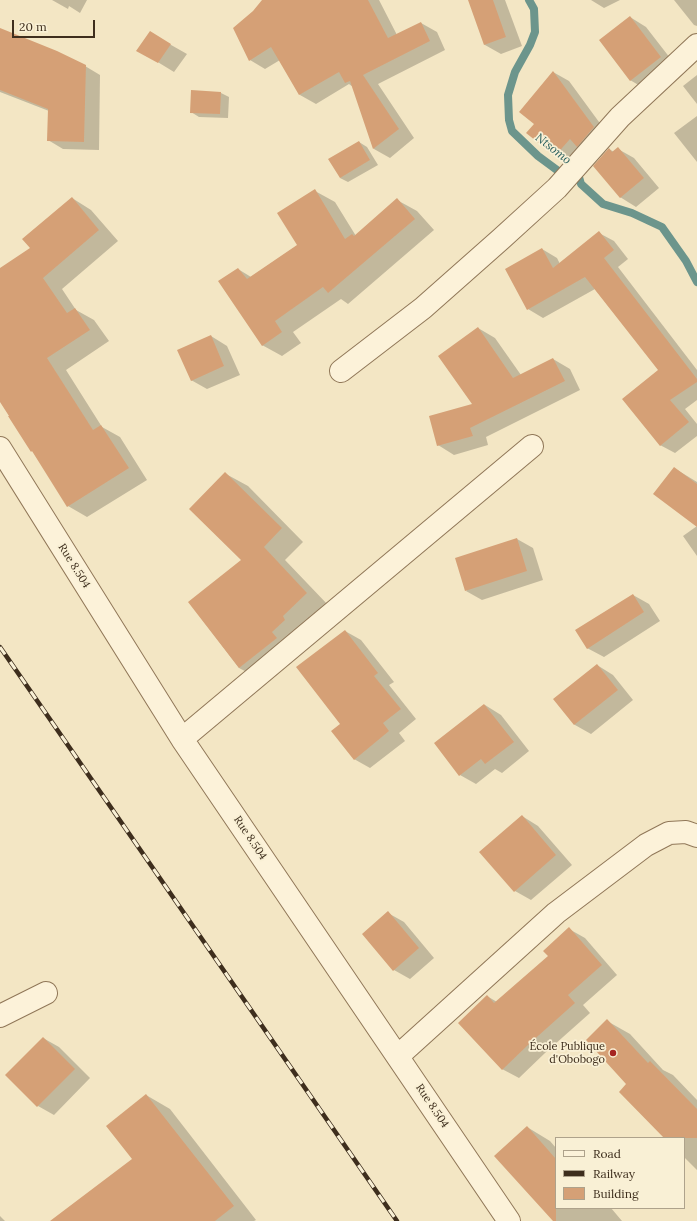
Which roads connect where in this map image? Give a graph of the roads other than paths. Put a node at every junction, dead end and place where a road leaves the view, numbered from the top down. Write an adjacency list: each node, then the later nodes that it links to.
1 (697, 46): 2 (street)
2 (341, 371)
3 (532, 446): 5 (street)
4 (0, 448): 5 (street, Rue 8.504)
5 (182, 739): 9 (street, Rue 8.504)
6 (697, 836): 9 (street)
7 (46, 993): 8 (street)
8 (0, 1016)
9 (398, 1056): 10 (street, Rue 8.504)
10 (509, 1221)

